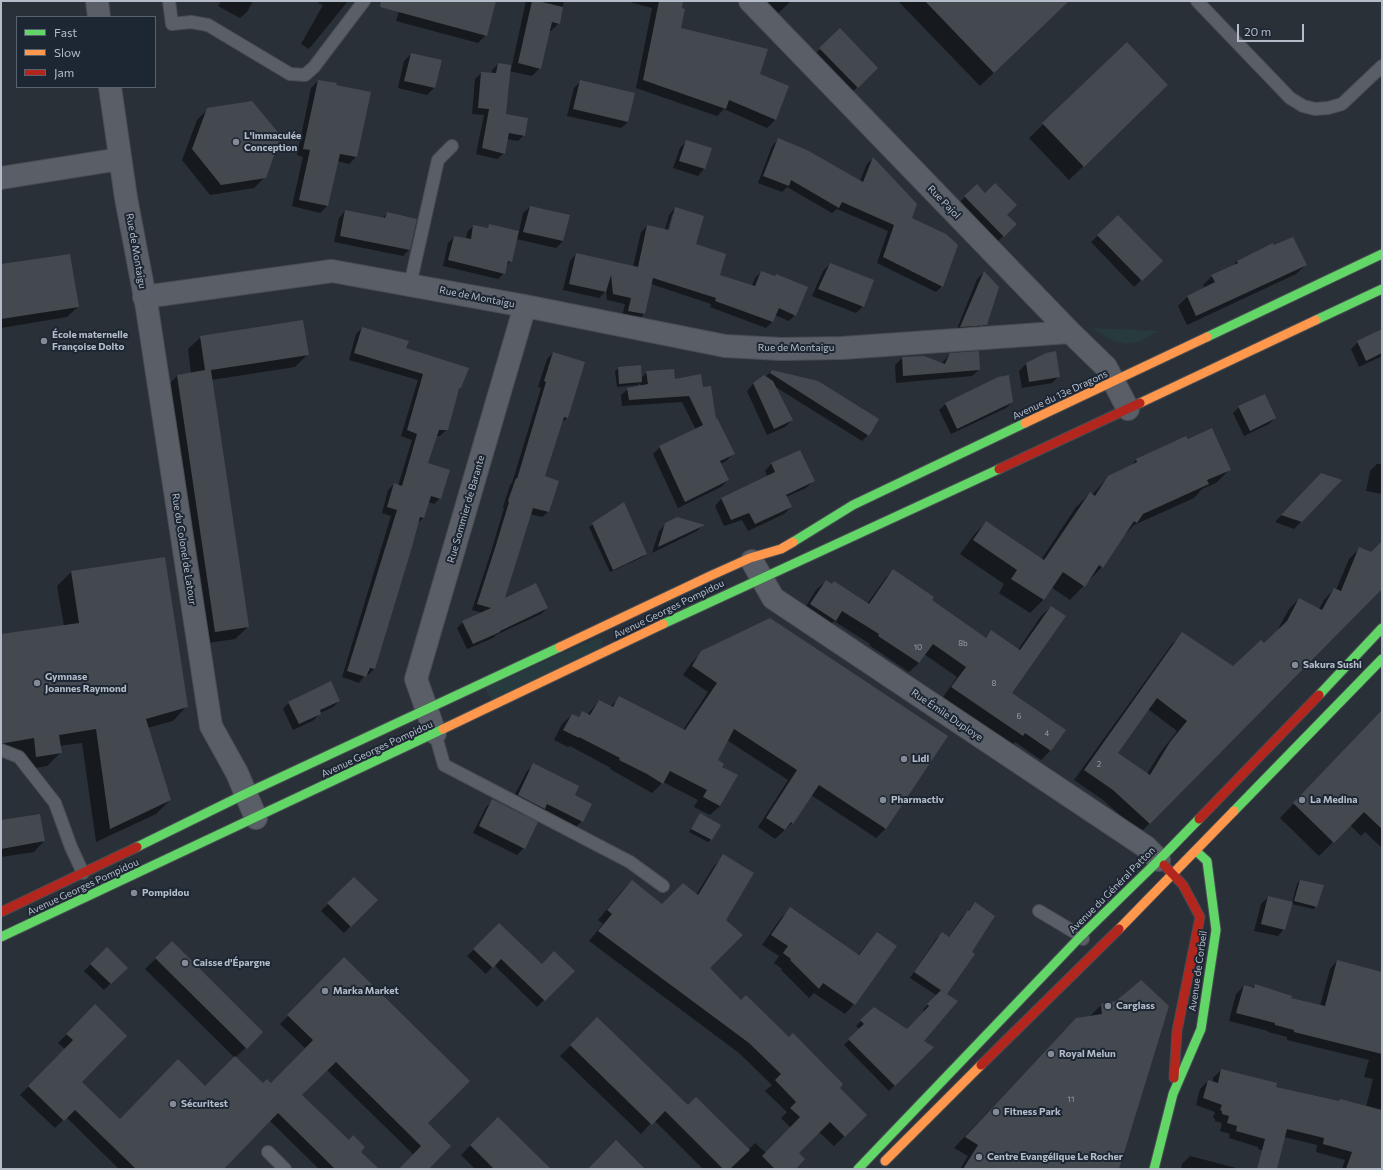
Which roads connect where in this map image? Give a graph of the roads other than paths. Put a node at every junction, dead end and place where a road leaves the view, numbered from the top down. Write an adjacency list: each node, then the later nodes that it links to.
1 (97, 1): 6 (street)
2 (169, 1): 3 (lane)
3 (364, 1)
4 (750, 1): 17 (street, Rue Pajol)
5 (1197, 1): 7 (lane)
6 (99, 16)
7 (1382, 66)
8 (110, 88): 10 (street, Rue de Montaigu)
9 (452, 146): 13 (lane)
10 (120, 159): 11 (street); 15 (street, Rue de Montaigu)
11 (1, 178)
12 (1382, 254): 18 (main road, Avenue du 13e Dragons)
13 (410, 284): 15 (street, Rue de Montaigu); 16 (street, Rue de Montaigu)
14 (1382, 289): 19 (main road)
15 (144, 297): 27 (street, Rue du Colonel de Latour)
16 (525, 306): 17 (street, Rue de Montaigu); 24 (street, Rue Sommier de Barante)
17 (1070, 332): 18 (street, Rue Pajol)
18 (1114, 382): 19 (street, Rue Pajol); 20 (main road, Avenue du 13e Dragons)
19 (1128, 409): 21 (main road)
20 (750, 558): 21 (street, Rue Émile Duploye); 24 (main road, Avenue Georges Pompidou)
21 (761, 578): 25 (main road, Avenue Georges Pompidou); 30 (street, Rue Émile Duploye)
22 (1382, 628): 30 (main road, Avenue du Général Patton)
23 (1382, 659): 29 (main road, Avenue du Général Patton)
24 (428, 710): 25 (street, Rue Sommier de Barante); 27 (main road, Avenue Georges Pompidou)
25 (435, 733): 28 (main road, Avenue Georges Pompidou); 32 (lane)
26 (1, 750): 31 (lane)
27 (245, 794): 28 (street, Rue du Colonel de Latour); 31 (main road, Avenue Georges Pompidou)
28 (256, 818): 36 (main road, Avenue Georges Pompidou)
29 (1196, 851): 30 (main road, Avenue du Général Patton); 38 (main road, Avenue de Corbeil)
30 (1166, 867): 35 (main road, Avenue du Général Patton); 37 (main road, Avenue du Général Patton); 38 (main road, Avenue de Corbeil)
31 (83, 873): 34 (main road, Avenue Georges Pompidou)
32 (663, 886)
33 (1038, 911): 35 (lane)
34 (1, 912)
35 (1081, 936): 37 (lane); 41 (main road, Avenue du Général Patton)
36 (1, 938)
37 (1094, 955): 42 (main road, Avenue du Général Patton)
38 (1173, 1094): 43 (main road, Avenue de Corbeil)
39 (268, 1152): 40 (lane)
40 (284, 1169)
41 (858, 1169)
42 (878, 1169)
43 (1154, 1169)

